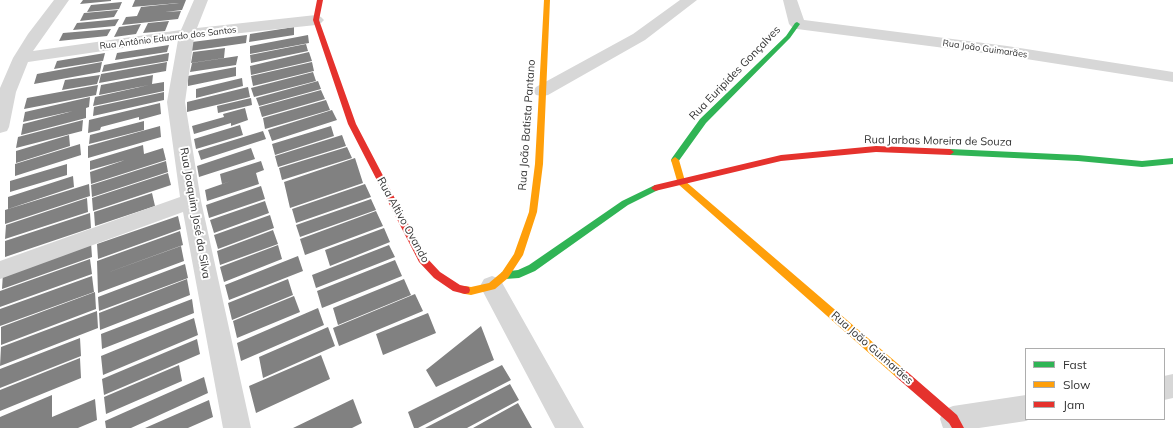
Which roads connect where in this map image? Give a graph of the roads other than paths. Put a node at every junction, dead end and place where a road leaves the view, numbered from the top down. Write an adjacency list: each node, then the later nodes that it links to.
1 (62, 0): 10 (street)
2 (201, 0): 9 (street, Rua Joaquim José da Silva)
3 (320, 0): 7 (street)
4 (546, 0): 12 (street, Rua João Batista Pantano)
5 (790, 0): 8 (street)
6 (684, 2): 12 (street)
7 (316, 20): 9 (street, Rua Antônio Eduardo dos Santos); 18 (street, Rua Altivo Ovando)
8 (797, 24): 11 (street, Rua João Guimarães); 15 (street, Rua Euripides Gonçalves)
9 (187, 34): 10 (street, Rua Antônio Eduardo dos Santos); 16 (street, Rua Joaquim José da Silva)
10 (21, 58): 13 (street)
11 (1173, 77)
12 (542, 91): 18 (street, Rua João Batista Pantano)
13 (0, 127)
14 (1173, 160): 15 (street, Rua Jarbas Moreira de Souza)
15 (681, 182): 18 (street, Rua Altivo Ovando); 20 (street, Rua João Guimarães)
16 (191, 201): 17 (street); 21 (street, Rua Joaquim José da Silva)
17 (0, 270)
18 (498, 280): 22 (street)
19 (1025, 408): 20 (street)
20 (956, 424)
21 (237, 428)
22 (570, 428)

